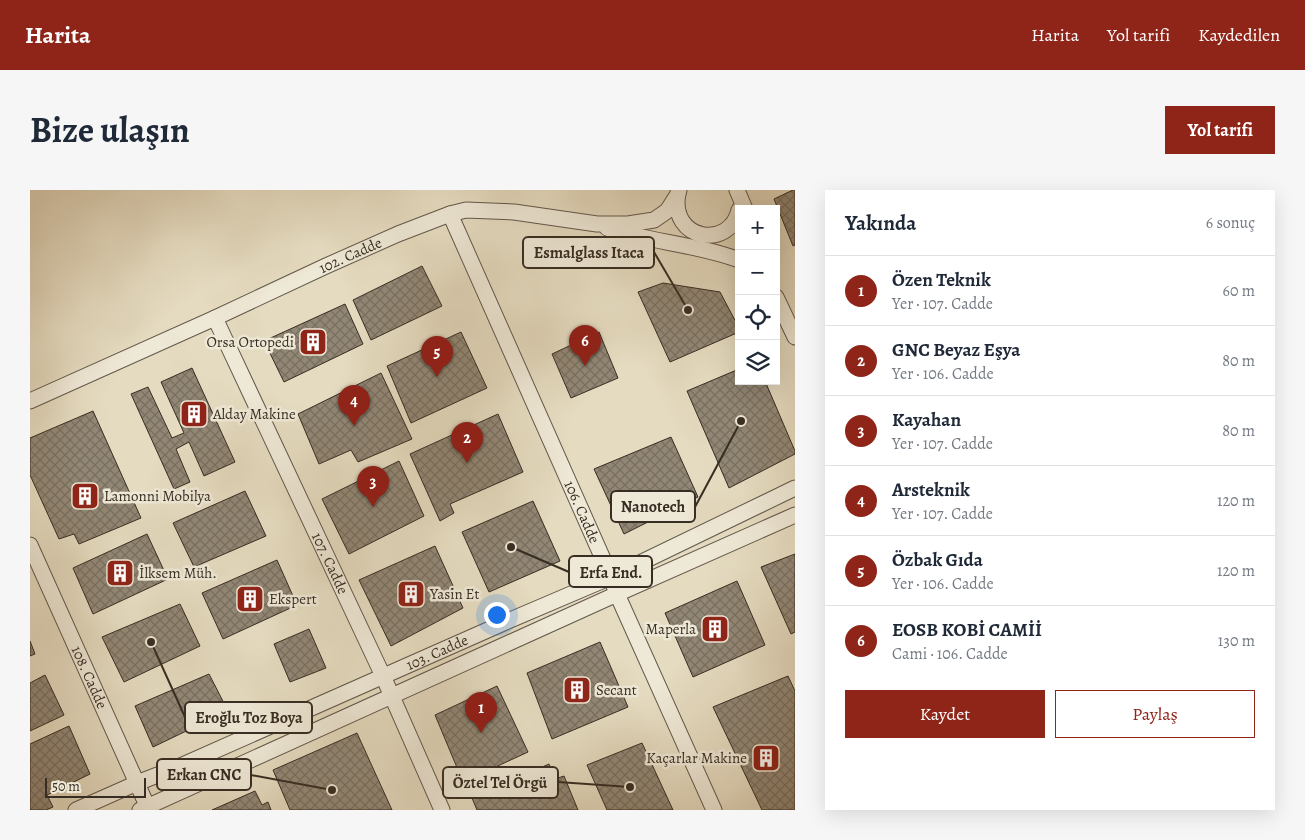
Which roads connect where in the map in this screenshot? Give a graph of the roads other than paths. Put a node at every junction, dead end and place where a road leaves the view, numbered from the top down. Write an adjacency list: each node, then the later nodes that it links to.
1 (679, 191): 4 (street, 102. Cadde); 5 (street)
2 (739, 200): 5 (street)
3 (450, 214): 4 (street, 102. Cadde); 8 (street, 102. Cadde); 14 (street, 106. Cadde)
4 (596, 224): 5 (street)
5 (702, 242): 6 (street)
6 (735, 258)
7 (780, 305): 9 (street)
8 (215, 318): 10 (street, 102. Cadde); 16 (street, 107. Cadde)
9 (795, 337)
10 (30, 401)
11 (795, 488): 14 (street, 103. Cadde)
12 (795, 516): 15 (street, 103. Cadde)
13 (30, 545): 18 (street, 108. Cadde)
14 (611, 577): 15 (street, 106. Cadde); 16 (street, 103. Cadde)
15 (617, 594): 17 (street, 103. Cadde); 22 (street, 106. Cadde)
16 (382, 676): 17 (street, 107. Cadde); 18 (street, 103. Cadde)
17 (392, 697): 19 (street, 103. Cadde); 21 (street, 107. Cadde)
18 (137, 783): 19 (street, 108. Cadde); 20 (street, 103. Cadde)
19 (145, 809)
20 (76, 810)
21 (442, 810)
22 (714, 810)

